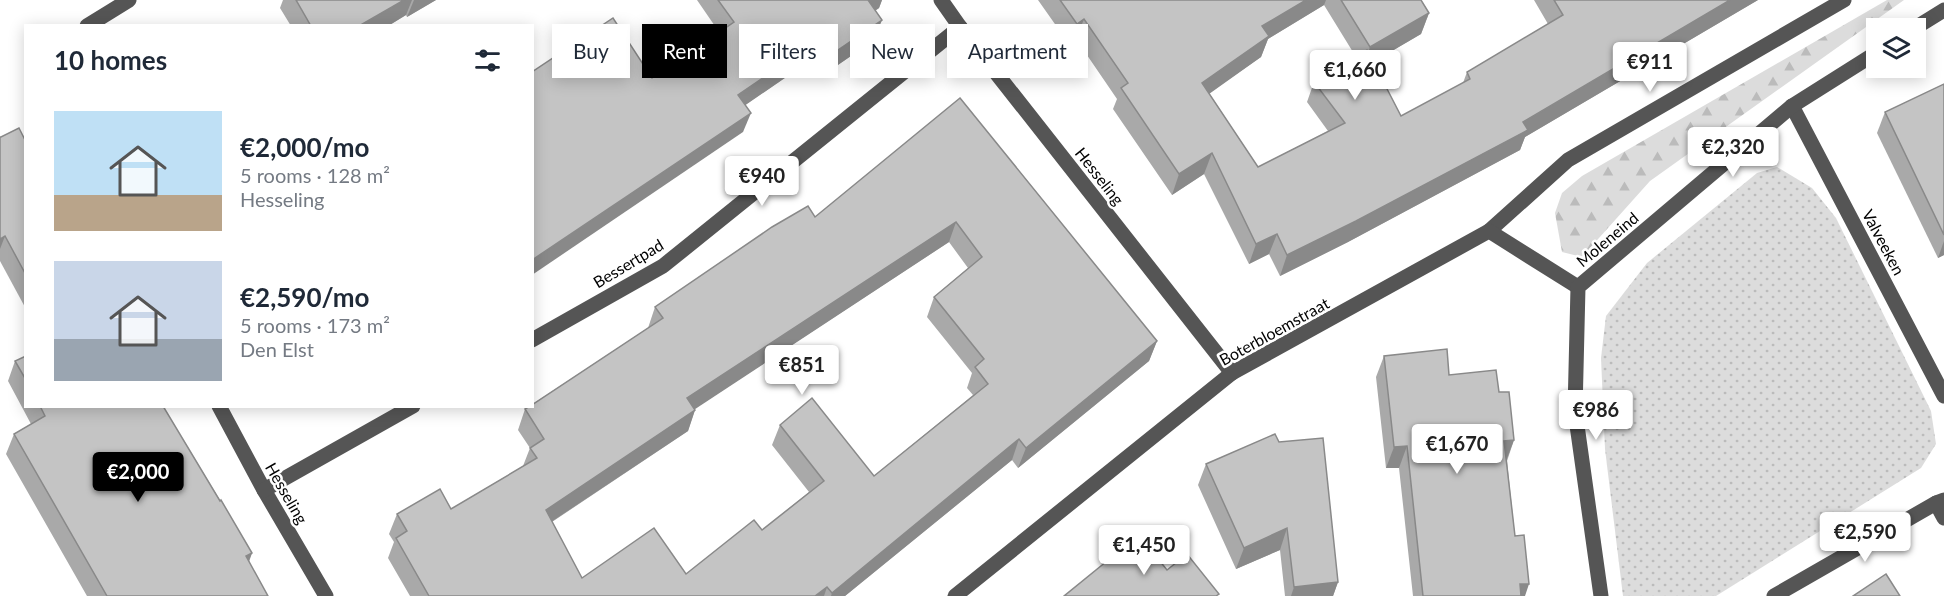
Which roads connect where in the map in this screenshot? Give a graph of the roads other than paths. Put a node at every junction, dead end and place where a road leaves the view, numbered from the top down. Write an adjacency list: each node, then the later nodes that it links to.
1 (129, 0): 6 (street)
2 (941, 0): 7 (street, Hesseling)
3 (1844, 0): 12 (street)
4 (1944, 10): 5 (street)
5 (1926, 21)
6 (90, 24)
7 (958, 24)
8 (947, 37): 14 (street, Bessertpad)
9 (1866, 59): 11 (street, Moleneind)
10 (1000, 78): 15 (street, Hesseling)
11 (1792, 106): 13 (street, Moleneind); 16 (street, Valveeken)
12 (1489, 231): 13 (street); 15 (street, Boterbloemstraat)
13 (1578, 287): 24 (street, Moleneind)
14 (534, 339)
15 (1232, 373): 23 (street, Boterbloemstraat)
16 (1944, 396)
17 (220, 408): 19 (street, Hesseling)
18 (409, 408): 19 (street)
19 (264, 490): 22 (street, Hesseling)
20 (1940, 502): 21 (street); 25 (street)
21 (1944, 518)
22 (326, 596)
23 (955, 596)
24 (1601, 596)
25 (1774, 596)

